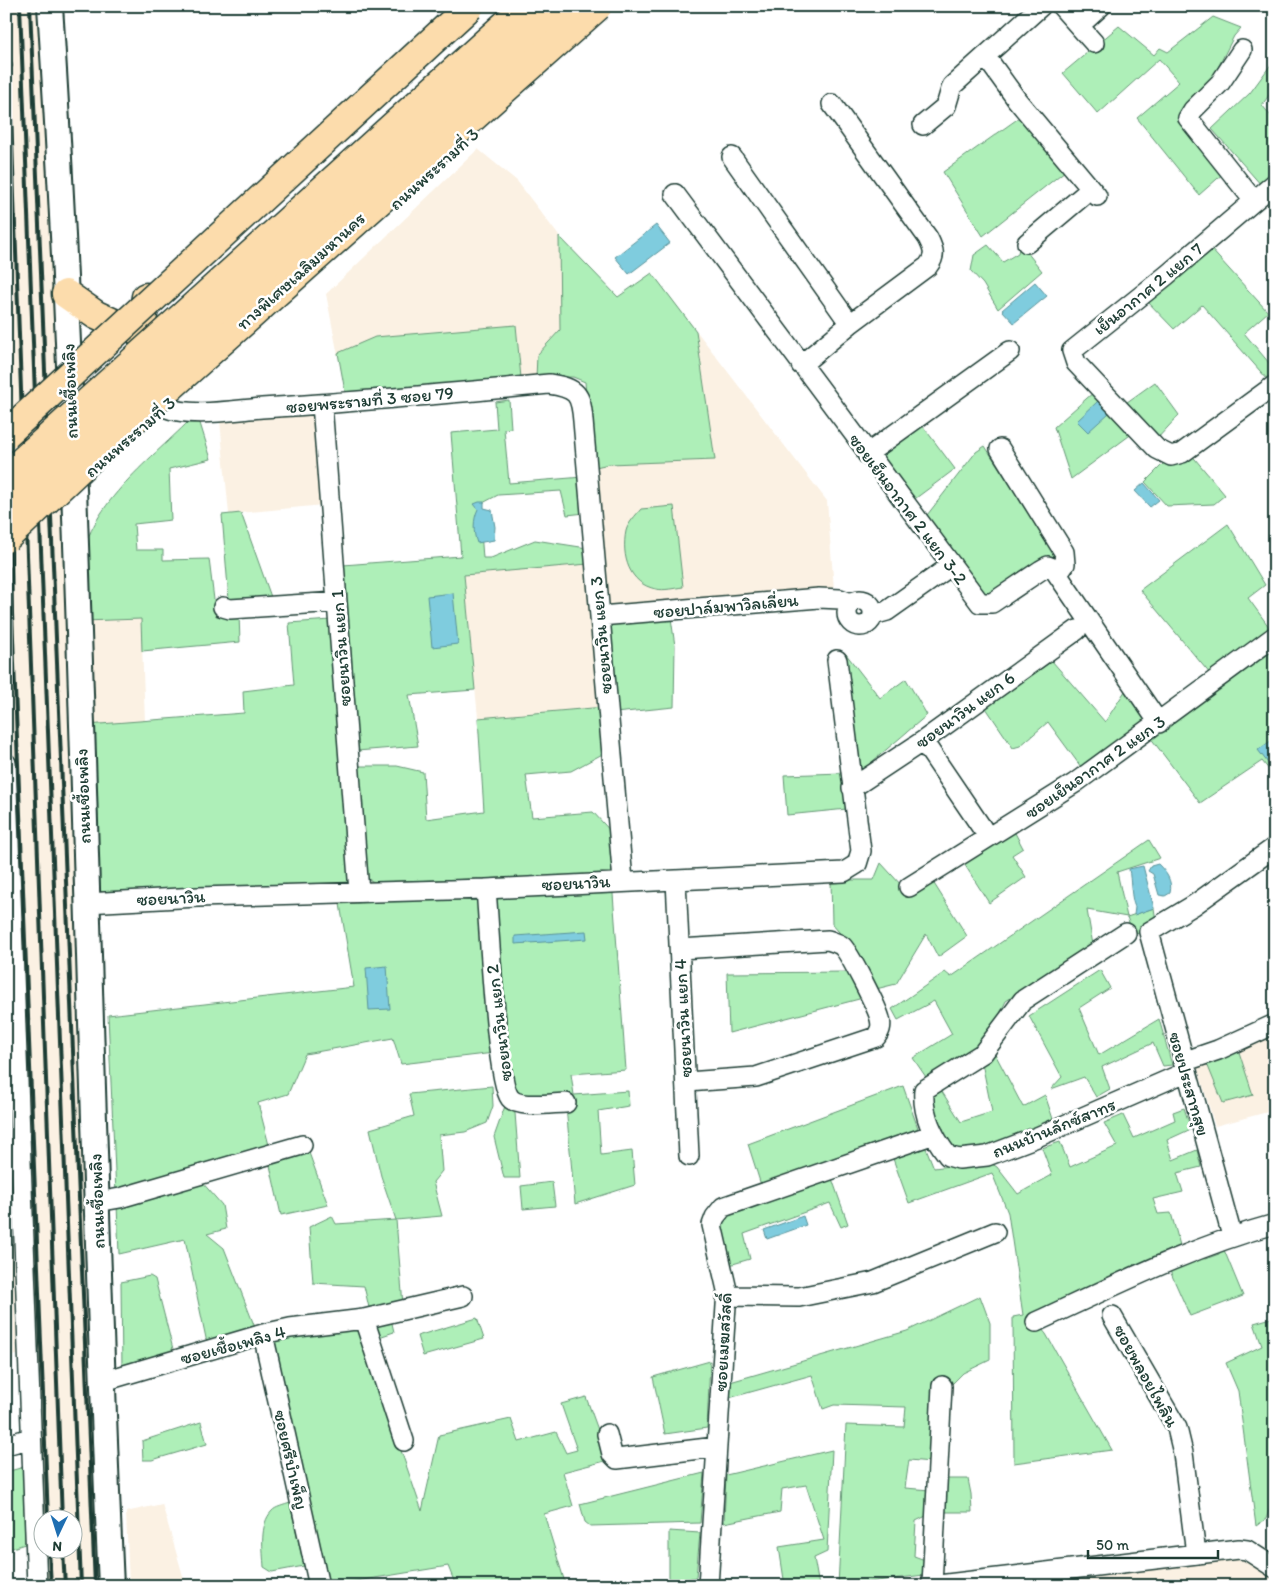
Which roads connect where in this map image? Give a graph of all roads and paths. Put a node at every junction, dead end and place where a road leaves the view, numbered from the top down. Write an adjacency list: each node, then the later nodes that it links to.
1 (50, 6): 24 (street, ถนนเชื้อเพลิง)
2 (464, 6): 25 (main road)
3 (470, 6): 36 (main road, bridge)
4 (512, 6): 39 (main road)
5 (526, 6): 40 (main road, bridge)
6 (559, 6): 43 (main road, ถนนพระรามที่ 3, bridge)
7 (566, 6): 42 (main road, ถนนพระรามที่ 3)
8 (598, 6): 44 (main road, ทางพิเศษเฉลิมมหานคร, bridge)
9 (609, 6): 28 (main road, ถนนพระรามที่ 3)
10 (1041, 6): 16 (street)
11 (1061, 6): 13 (street)
12 (1101, 6): 13 (street)
13 (1079, 26): 14 (street)
14 (1094, 42)
15 (1242, 50): 22 (street)
16 (986, 57): 18 (street); 23 (street)
17 (832, 104): 27 (street)
18 (923, 125)
19 (732, 157): 27 (street)
20 (1275, 183): 22 (street, เย็นอากาศ 2 แยก 7)
21 (675, 194): 30 (street, ซอยเย็นอากาศ 2 แยก 3-2)
22 (1254, 200): 32 (street, เย็นอากาศ 2 แยก 7)
23 (1027, 243)
24 (66, 294): 26 (main road); 31 (street, ถนนเชื้อเพลิง)
25 (146, 297): 26 (main road); 28 (main road)
26 (116, 324): 31 (main road)
27 (850, 324): 30 (street)
28 (237, 343): 35 (main road, ถนนพระรามที่ 3)
29 (1010, 352): 38 (street)
30 (801, 365): 38 (street, ซอยเย็นอากาศ 2 แยก 3-2)
31 (70, 366): 41 (street, ถนนเชื้อเพลิง)
32 (1275, 385)
33 (575, 392): 34 (street, ซอยพระรามที่ 3 ซอย 79); 49 (street, ซอยนาวิน แยก 3)
34 (322, 404): 35 (street, ซอยพระรามที่ 3 ซอย 79); 47 (street, ซอยนาวิน แยก 1)
35 (164, 407): 41 (main road, ถนนพระรามที่ 3)
36 (6, 434)
37 (1000, 449): 46 (street)
38 (867, 454): 45 (street, ซอยเย็นอากาศ 2 แยก 3-2)
39 (6, 468)
40 (6, 476)
41 (74, 485): 64 (street, ถนนเชื้อเพลิง)
42 (6, 504)
43 (6, 510)
44 (6, 538)
45 (952, 565): 46 (street, ซอยเย็นอากาศ 2 แยก 3-2); 49 (street, ซอยปาล์มพาวิลเลี่ยน)
46 (1058, 574): 53 (street)
47 (337, 602): 48 (street); 63 (street, ซอยนาวิน แยก 1)
48 (223, 607)
49 (600, 616): 60 (street, ซอยนาวิน แยก 3)
50 (1077, 630): 54 (street, ซอยนาวิน แยก 6)
51 (1275, 636): 53 (street, ซอยเย็นอากาศ 2 แยก 3)
52 (837, 660): 56 (street, ซอยนาวิน)
53 (1159, 723): 61 (street, ซอยเย็นอากาศ 2 แยก 3)
54 (923, 741): 56 (street, ซอยนาวิน แยก 6); 57 (street)
55 (6, 762): 87 (street)
56 (852, 788): 59 (street, ซอยนาวิน)
57 (982, 828)
58 (1275, 847): 68 (street, ซอยประสาทสุข)
59 (676, 880): 60 (street, ซอยนาวิน); 66 (street, ซอยนาวิน แยก 4)
60 (623, 881): 62 (street, ซอยนาวิน)
61 (909, 887)
62 (486, 889): 63 (street, ซอยนาวิน); 70 (street, ซอยนาวิน แยก 2)
63 (359, 892): 64 (street, ซอยนาวิน)
64 (86, 903): 74 (street, ถนนเชื้อเพลิง)
65 (1126, 932): 71 (street, ถนนบ้านลักซ์สาทร)
66 (680, 949): 69 (street, ซอยนาวิน แยก 4); 69 (street)
67 (1275, 1024): 68 (street)
68 (1184, 1067): 71 (street, ถนนบ้านลักซ์สาทร); 77 (street, ซอยประสาทสุข)
69 (687, 1082): 73 (street, ซอยนาวิน แยก 4)
70 (566, 1103)
71 (934, 1134): 79 (street, ซอยเมฆสวัสดิ์)
72 (302, 1145): 74 (street)
73 (689, 1156)
74 (97, 1202): 84 (street, ถนนเชื้อเพลิง)
75 (1275, 1224): 77 (street)
76 (995, 1232): 79 (street)
77 (1232, 1236): 82 (street)
78 (463, 1296): 81 (street, ซอยเชื้อเพลิง 4)
79 (726, 1296): 90 (street, ซอยเมฆสวัสดิ์)
80 (1112, 1316): 91 (street, ซอยพลอยไพลิน)
81 (364, 1319): 83 (street, ซอยเชื้อเพลิง 4); 88 (street)
82 (1036, 1322)
83 (263, 1334): 84 (street, ซอยเชื้อเพลิง 4); 96 (street, ซอยศรีบำเพ็ญ)
84 (104, 1381): 95 (street, ถนนเชื้อเพลิง)
85 (942, 1386): 93 (street)
86 (607, 1434): 90 (street)
87 (31, 1438): 89 (street); 94 (street)
88 (404, 1441)
89 (6, 1445)
90 (716, 1447): 97 (street, ซอยเมฆสวัสดิ์)
91 (1196, 1554): 92 (street); 93 (street)
92 (1275, 1568)
93 (939, 1585)
94 (37, 1586)
95 (111, 1586)
96 (319, 1586)
97 (708, 1586)

